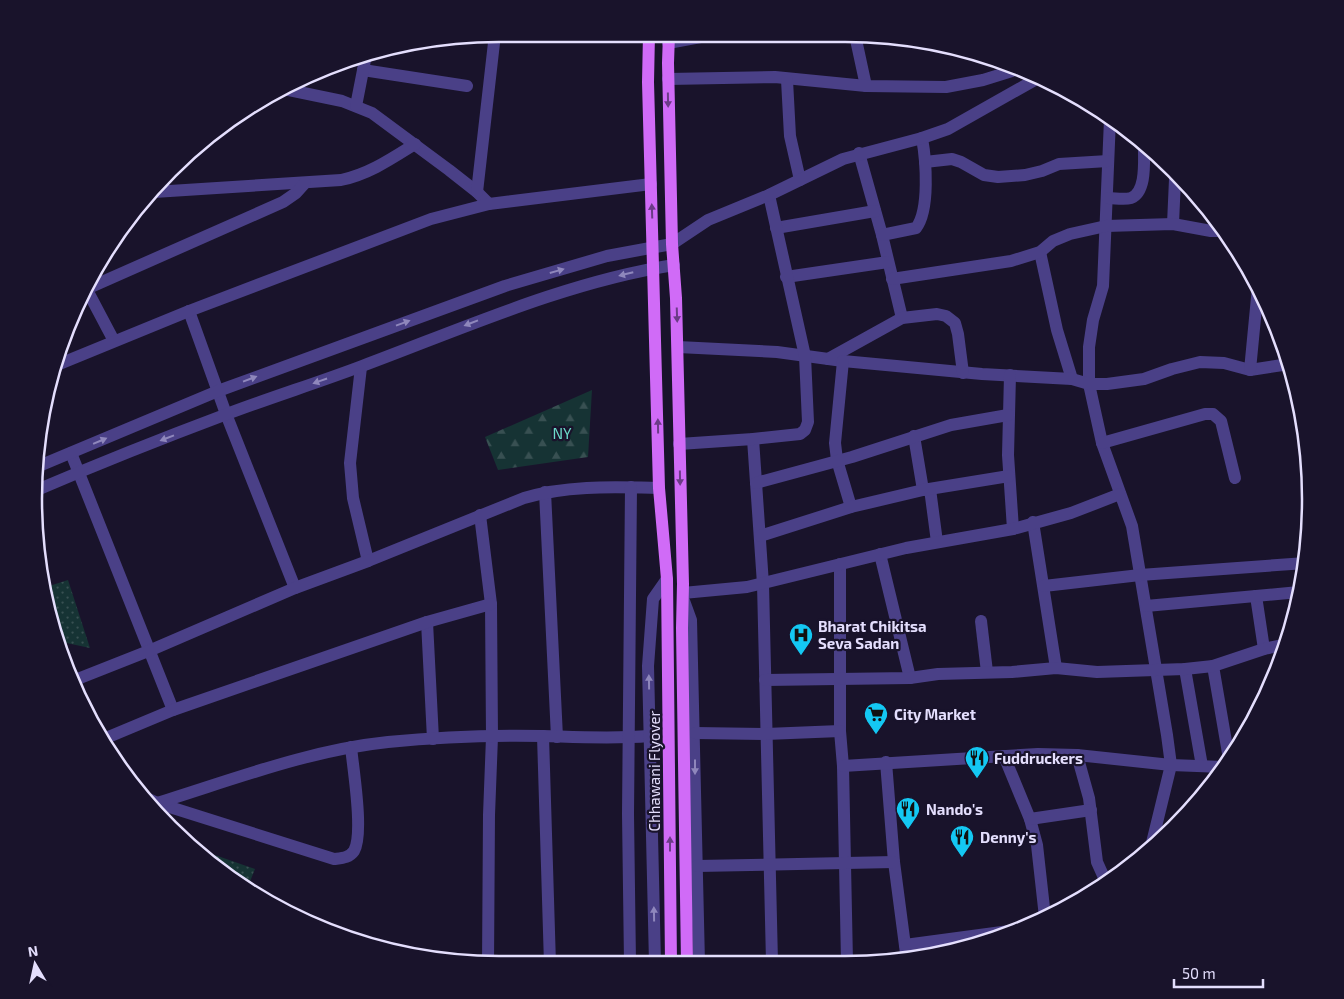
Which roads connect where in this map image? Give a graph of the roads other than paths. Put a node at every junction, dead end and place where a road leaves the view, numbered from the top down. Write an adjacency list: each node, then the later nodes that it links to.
1 (494, 42): 27 (street)
2 (649, 42): 25 (main road, Chhawani Flyover)
3 (668, 42): 8 (main road, Chhawani Flyover)
4 (857, 42): 12 (street)
5 (365, 63): 6 (street)
6 (364, 70): 11 (street); 14 (street)
7 (1007, 73): 12 (street)
8 (668, 79): 9 (street); 37 (main road, Chhawani Flyover, one-way to 37)
9 (787, 80): 12 (street); 22 (street)
10 (1030, 82): 16 (street)
11 (467, 86)
12 (866, 86)
13 (295, 91): 14 (street)
14 (356, 106): 17 (street)
15 (1110, 128): 20 (street)
16 (922, 138): 18 (street); 21 (street)
17 (415, 144): 23 (street); 27 (street)
18 (859, 153): 22 (street); 31 (street)
19 (1144, 154): 29 (street)
20 (1108, 161): 21 (street); 29 (street)
21 (926, 162): 36 (street)
22 (800, 180): 28 (street)
23 (306, 183): 26 (street); 45 (street)
24 (1175, 183): 32 (street)
25 (651, 184): 30 (street); 38 (main road, Chhawani Flyover, one-way to 25)
26 (162, 192)
27 (477, 192): 30 (street)
28 (769, 196): 34 (street); 37 (street)
29 (1108, 198): 33 (street)
30 (489, 204): 48 (street)
31 (875, 210): 34 (street); 36 (street)
32 (1173, 224): 33 (street); 35 (street)
33 (1106, 226): 39 (street); 62 (street)
34 (776, 228): 43 (street)
35 (1214, 231)
36 (882, 235): 40 (street)
37 (672, 244): 38 (street); 41 (main road, Chhawani Flyover)
38 (653, 248): 42 (main road, Chhawani Flyover); 63 (street, one-way to 38)
39 (1040, 252): 44 (street); 61 (street)
40 (888, 262): 43 (street); 44 (street)
41 (674, 265): 42 (street); 51 (main road, Chhawani Flyover, one-way to 51)
42 (653, 268): 57 (street, one-way to 57); 79 (main road, Chhawani Flyover, one-way to 42)
43 (786, 277): 52 (street)
44 (892, 279): 49 (street)
45 (97, 284)
46 (90, 298): 50 (street)
47 (1257, 303): 58 (street)
48 (189, 312): 50 (street); 63 (street)
49 (902, 318): 53 (street); 59 (street)
50 (114, 341): 55 (street)
51 (678, 347): 52 (street); 69 (main road, Chhawani Flyover)
52 (804, 356): 53 (street); 67 (street)
53 (828, 359): 54 (street)
54 (843, 361): 59 (street); 71 (street)
55 (64, 362)
56 (1281, 365): 58 (street)
57 (362, 366): 64 (street, one-way to 64); 90 (street)
58 (1250, 370): 62 (street)
59 (963, 373): 60 (street)
60 (1010, 375): 61 (street); 65 (street)
61 (1072, 379): 62 (street)
62 (1089, 384): 68 (street)
63 (218, 391): 64 (street); 70 (street, one-way to 63)
64 (226, 414): 73 (street, one-way to 73); 97 (street)
65 (1008, 415): 66 (street); 74 (street)
66 (914, 436): 71 (street); 80 (street)
67 (753, 439): 69 (street); 76 (street)
68 (1102, 443): 75 (street); 82 (street)
69 (679, 444): 99 (main road, Chhawani Flyover, one-way to 99)
70 (71, 453): 72 (street); 73 (street)
71 (837, 460): 76 (street); 83 (street)
72 (44, 464)
73 (80, 472): 77 (street); 107 (street)
74 (1009, 476): 80 (street); 86 (street)
75 (1235, 478)
76 (756, 483): 87 (street)
77 (42, 488)
78 (631, 488): 79 (street); 81 (street); 127 (street)
79 (659, 488): 94 (main road, Chhawani Flyover)
80 (926, 489): 83 (street); 88 (street)
81 (545, 492): 84 (street); 125 (street)
82 (1120, 494): 85 (street); 93 (street)
83 (851, 507): 87 (street)
84 (480, 515): 90 (street); 101 (street)
85 (1033, 522): 86 (street); 96 (street)
86 (1013, 529): 88 (street)
87 (760, 536): 95 (street)
88 (937, 542): 89 (street)
89 (880, 554): 91 (street); 114 (street)
90 (368, 561): 97 (street)
91 (840, 564): 95 (street); 116 (street)
92 (1297, 564): 93 (street)
93 (1140, 575): 96 (street); 102 (street)
94 (667, 579): 122 (street, one-way to 94); 155 (main road, Chhawani Flyover, one-way to 94)
95 (763, 584): 99 (street); 115 (street)
96 (1044, 586): 109 (street)
97 (295, 588): 107 (street)
98 (1292, 593): 100 (street)
99 (683, 595): 119 (street); 156 (main road, Chhawani Flyover)
100 (1256, 596): 102 (street); 106 (street)
101 (491, 604): 104 (street); 124 (street)
102 (1146, 606): 111 (street)
103 (980, 621): 112 (street)
104 (427, 622): 117 (street); 126 (street)
105 (1277, 646): 106 (street)
106 (1264, 649): 108 (street)
107 (151, 650): 113 (street); 117 (street)
108 (1213, 666): 110 (street); 129 (street)
109 (1056, 668): 111 (street); 112 (street)
110 (1185, 669): 111 (street); 135 (street)
111 (1157, 670): 133 (street)
112 (987, 672): 114 (street)
113 (79, 678)
114 (910, 678): 116 (street)
115 (765, 680): 116 (street); 120 (street)
116 (840, 680): 118 (street)
117 (174, 710): 123 (street)
118 (840, 731): 120 (street); 134 (street)
119 (695, 732): 120 (street); 145 (street, one-way to 145)
120 (766, 734): 144 (street)
121 (543, 736): 124 (street); 125 (street); 152 (street)
122 (649, 736): 127 (street); 154 (street, one-way to 122)
123 (109, 737)
124 (492, 737): 126 (street); 151 (street)
125 (557, 737): 127 (street)
126 (433, 738): 128 (street)
127 (629, 738): 153 (street)
128 (351, 747): 137 (street); 138 (street)
129 (1227, 748)
130 (1077, 755): 131 (street); 133 (street); 139 (street)
131 (1004, 756): 132 (street); 140 (street)
132 (886, 762): 134 (street); 142 (street)
133 (1171, 765): 135 (street); 141 (street)
134 (843, 766): 143 (street)
135 (1202, 766): 136 (street)
136 (1215, 767)
137 (157, 803)
138 (158, 803)
139 (1091, 810): 140 (street); 146 (street)
140 (1030, 819): 147 (street)
141 (1155, 835)
142 (894, 862): 143 (street); 149 (street)
143 (846, 864): 144 (street); 159 (street)
144 (770, 865): 145 (street); 158 (street)
145 (697, 866): 157 (street)
146 (1103, 876)
147 (1044, 910)
148 (983, 934): 149 (street)
149 (905, 945): 150 (street)
150 (906, 953)
151 (488, 956)
152 (550, 956)
153 (630, 956)
154 (655, 956)
155 (671, 956)
156 (687, 956)
157 (699, 956)
158 (772, 956)
159 (847, 956)

